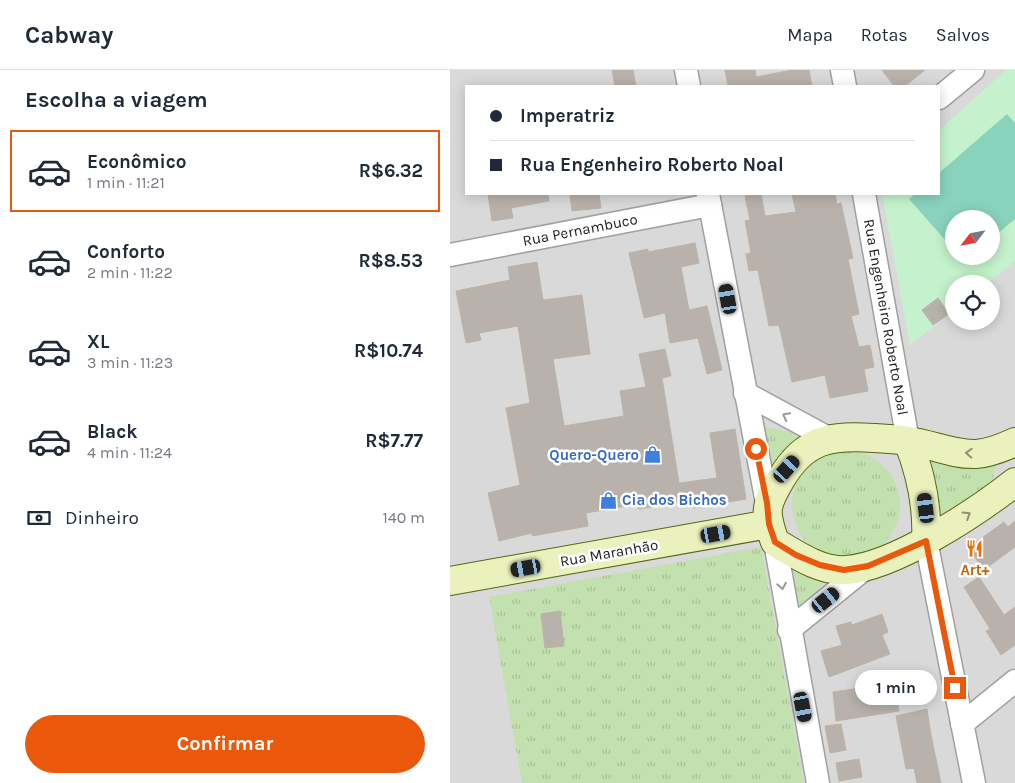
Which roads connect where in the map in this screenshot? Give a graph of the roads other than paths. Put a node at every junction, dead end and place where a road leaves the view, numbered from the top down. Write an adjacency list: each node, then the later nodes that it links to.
1 (686, 70): 4 (street)
2 (842, 70): 5 (street)
3 (973, 70): 6 (street)
4 (689, 85)
5 (845, 85)
6 (940, 97)
7 (864, 195): 12 (street, Rua Engenheiro Roberto Noal)
8 (709, 199): 9 (street, Rua Pernambuco); 10 (street)
9 (450, 255)
10 (745, 393): 11 (street, one-way to 10); 15 (street)
11 (828, 438): 12 (main road); 15 (main road)
12 (908, 441): 13 (main road, one-way to 12); 16 (main road)
13 (1015, 442)
14 (1015, 482): 16 (main road, one-way to 14)
15 (770, 523): 17 (main road); 18 (main road, Rua Maranhão); 19 (street, one-way to 19)
16 (926, 541): 17 (main road); 21 (street)
17 (868, 566): 19 (street)
18 (450, 581)
19 (789, 630): 22 (street)
20 (1015, 681): 21 (street)
21 (962, 724): 23 (street)
22 (818, 783)
23 (974, 783)

